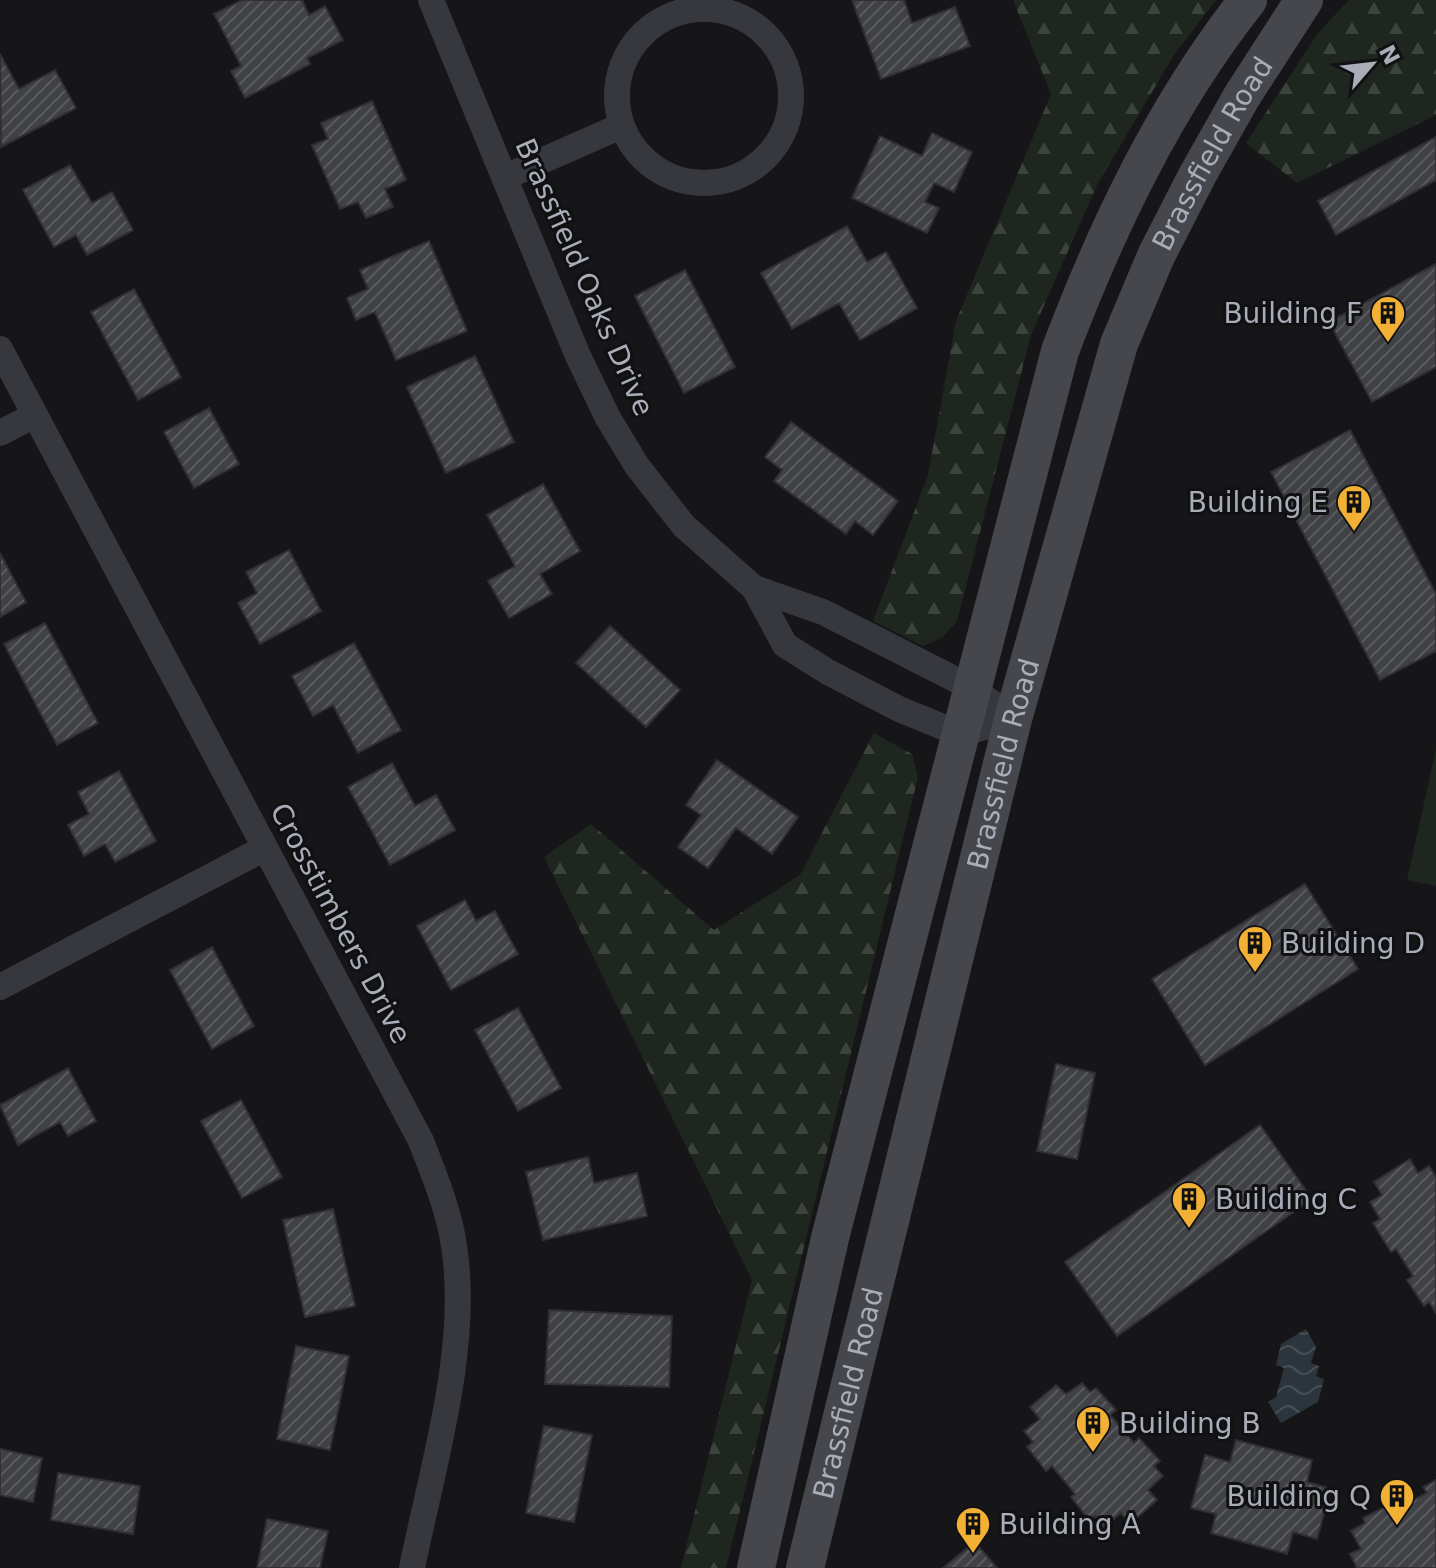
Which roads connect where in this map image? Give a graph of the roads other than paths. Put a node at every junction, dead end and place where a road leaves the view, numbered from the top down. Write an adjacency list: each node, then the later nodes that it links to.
1 (431, 0): 5 (street, Brassfield Oaks Drive)
2 (1248, 0): 10 (street, Brassfield Road)
3 (1304, 0): 11 (street, Brassfield Road)
4 (621, 126): 4 (street); 5 (street)
5 (505, 177): 9 (street, Brassfield Oaks Drive)
6 (0, 349): 7 (street, Crosstimbers Drive)
7 (35, 415): 8 (street); 13 (street, Crosstimbers Drive)
8 (0, 433)
9 (754, 588): 10 (street, Brassfield Oaks Drive); 12 (street, Brassfield Oaks Drive)
10 (972, 688): 11 (street, Brassfield Oaks Drive); 12 (street, Brassfield Road)
11 (1013, 719): 12 (street); 17 (street, Brassfield Road)
12 (960, 734): 16 (street, Brassfield Road)
13 (265, 848): 14 (street); 15 (street, Crosstimbers Drive)
14 (0, 987)
15 (412, 1568)
16 (756, 1568)
17 (805, 1568)

